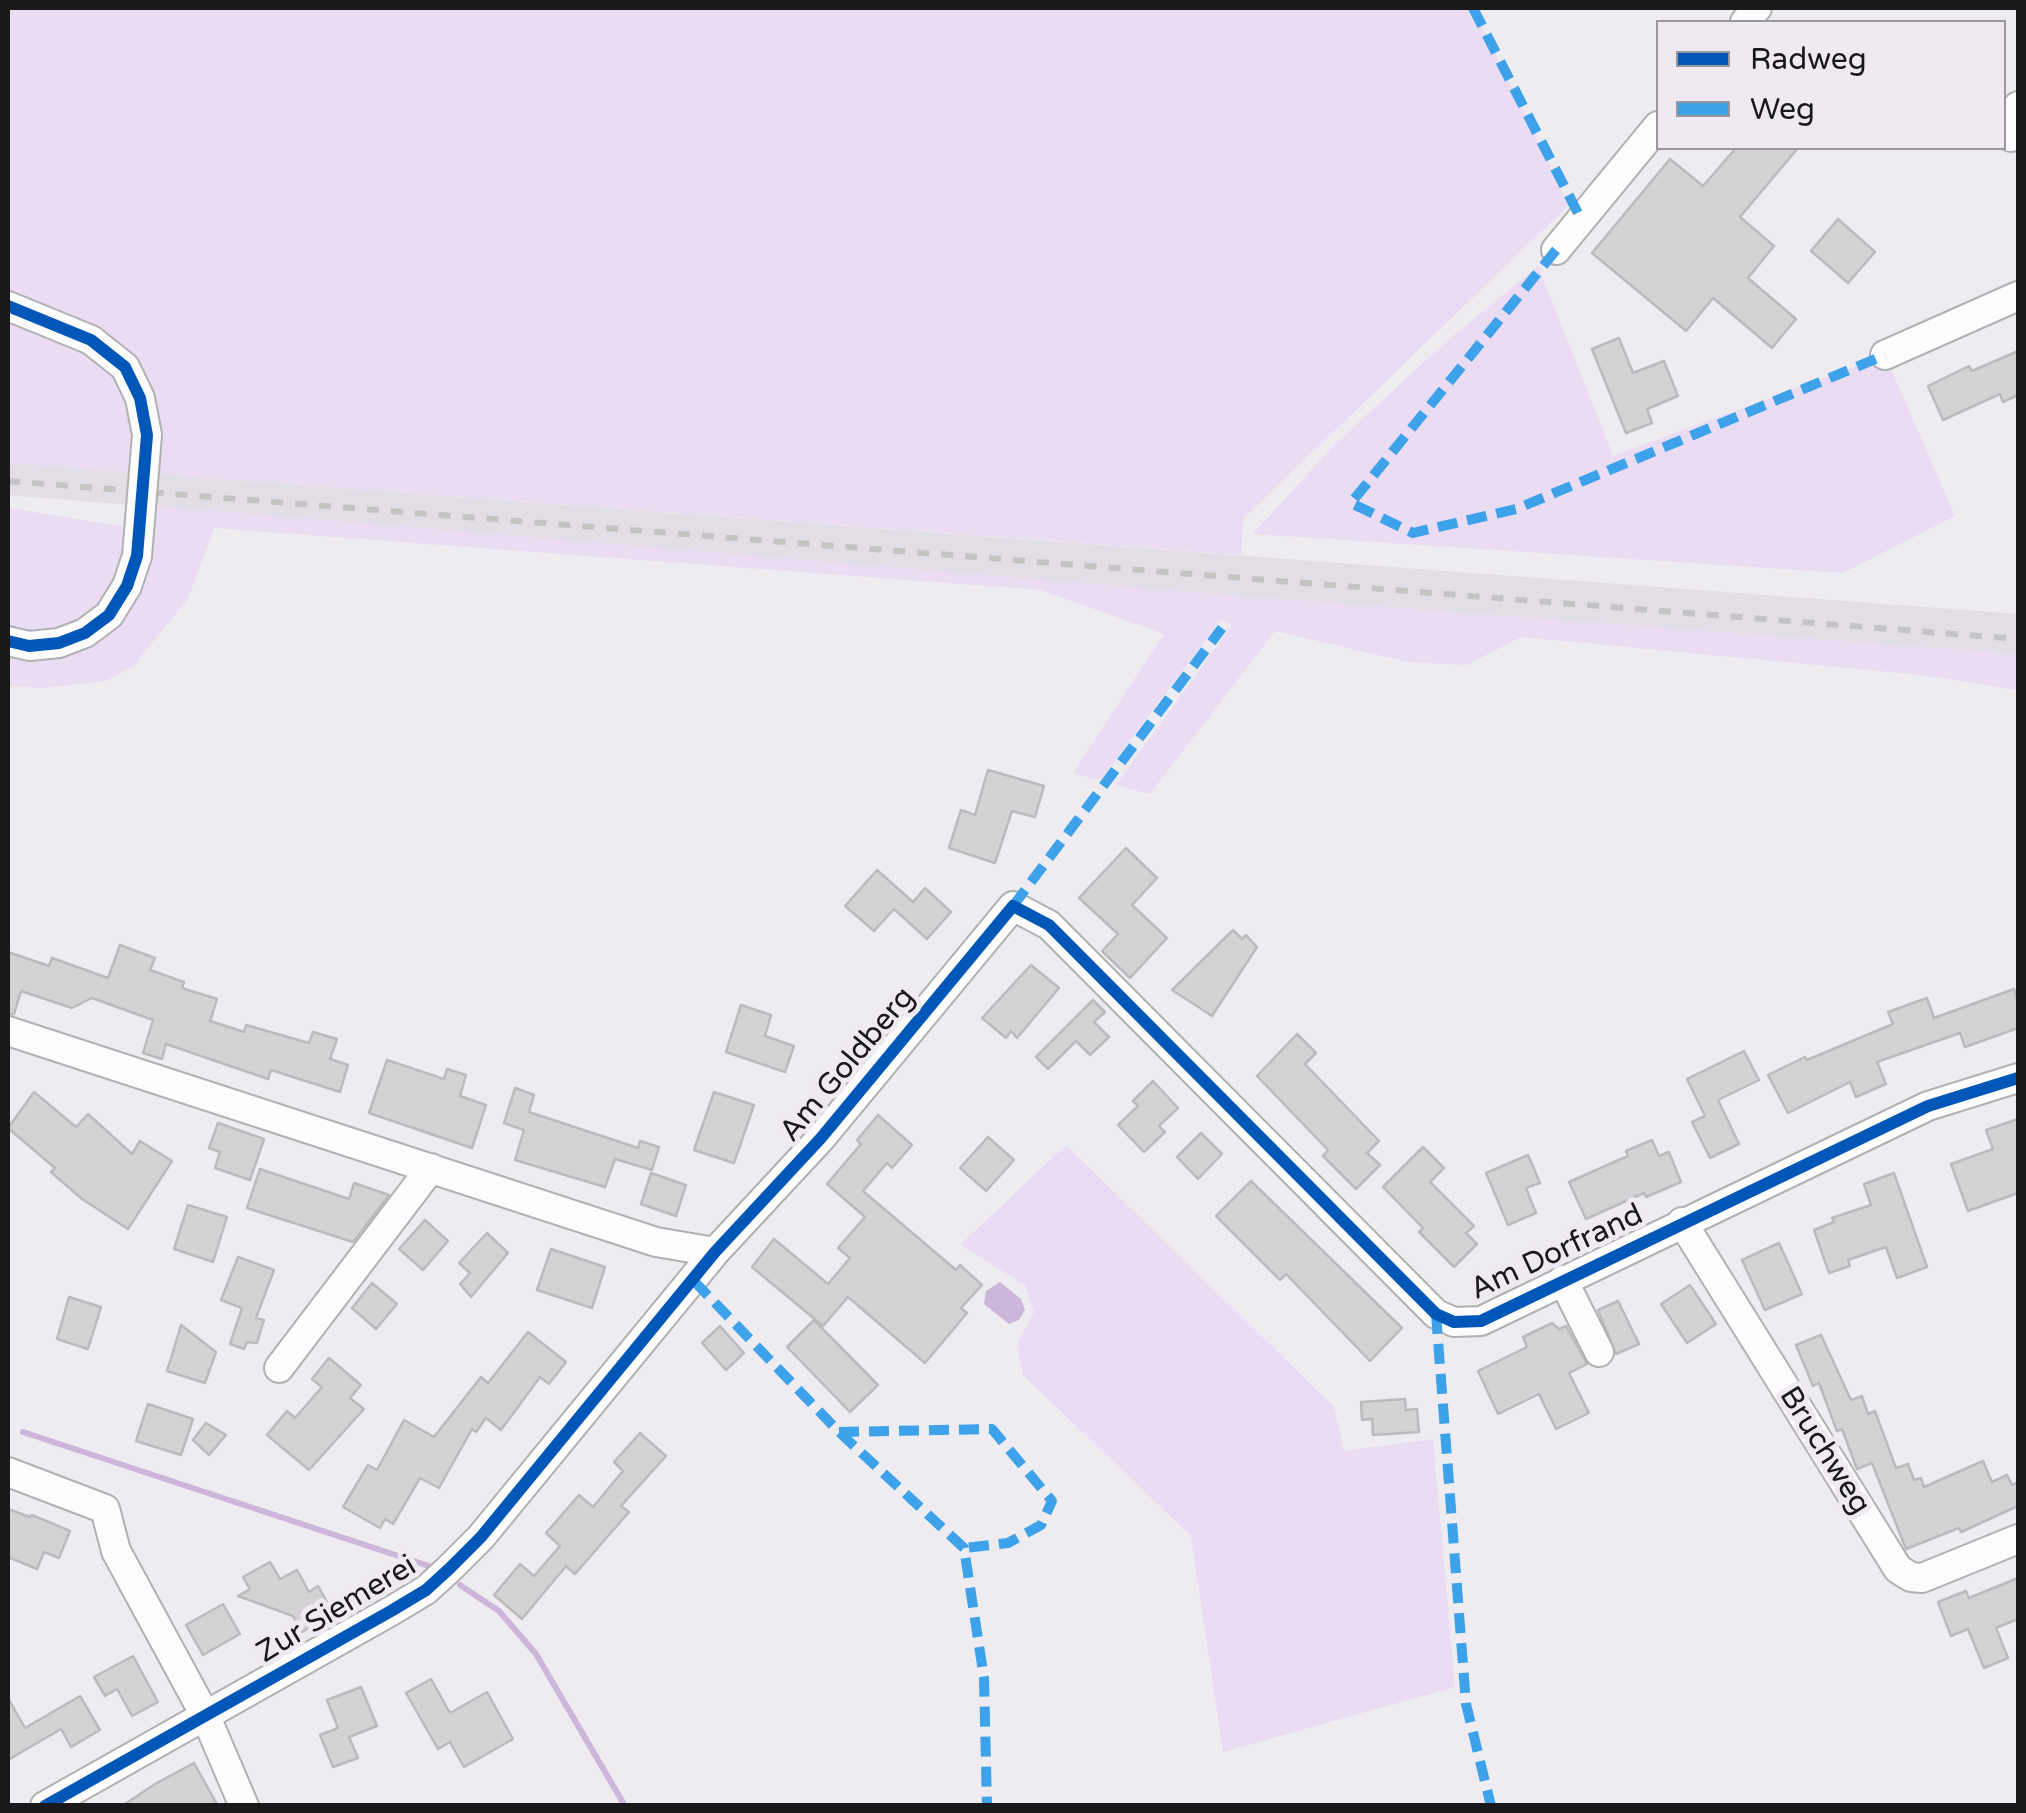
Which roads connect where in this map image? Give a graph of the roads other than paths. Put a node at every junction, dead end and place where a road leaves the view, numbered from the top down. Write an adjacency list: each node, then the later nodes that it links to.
1 (2018, 106): 3 (street)
2 (1656, 128): 4 (street)
3 (2011, 137)
4 (1556, 250)
5 (2018, 296): 7 (street)
6 (8, 306): 8 (street, bridge)
7 (1885, 355)
8 (8, 641)
9 (1013, 906): 14 (street, Am Goldberg); 15 (street, Am Dorfrand)
10 (8, 1031): 12 (street)
11 (2018, 1078): 13 (street, Am Dorfrand)
12 (431, 1168): 14 (street); 17 (street)
13 (1682, 1222): 15 (street, Am Dorfrand); 19 (street, Bruchweg)
14 (715, 1252): 20 (street, Zur Siemerei)
15 (1563, 1280): 16 (street)
16 (1599, 1352)
17 (279, 1368)
18 (8, 1472): 20 (street)
19 (2018, 1539)
20 (206, 1717): 21 (street, Zur Siemerei); 22 (street)
21 (45, 1806)
22 (244, 1806)

